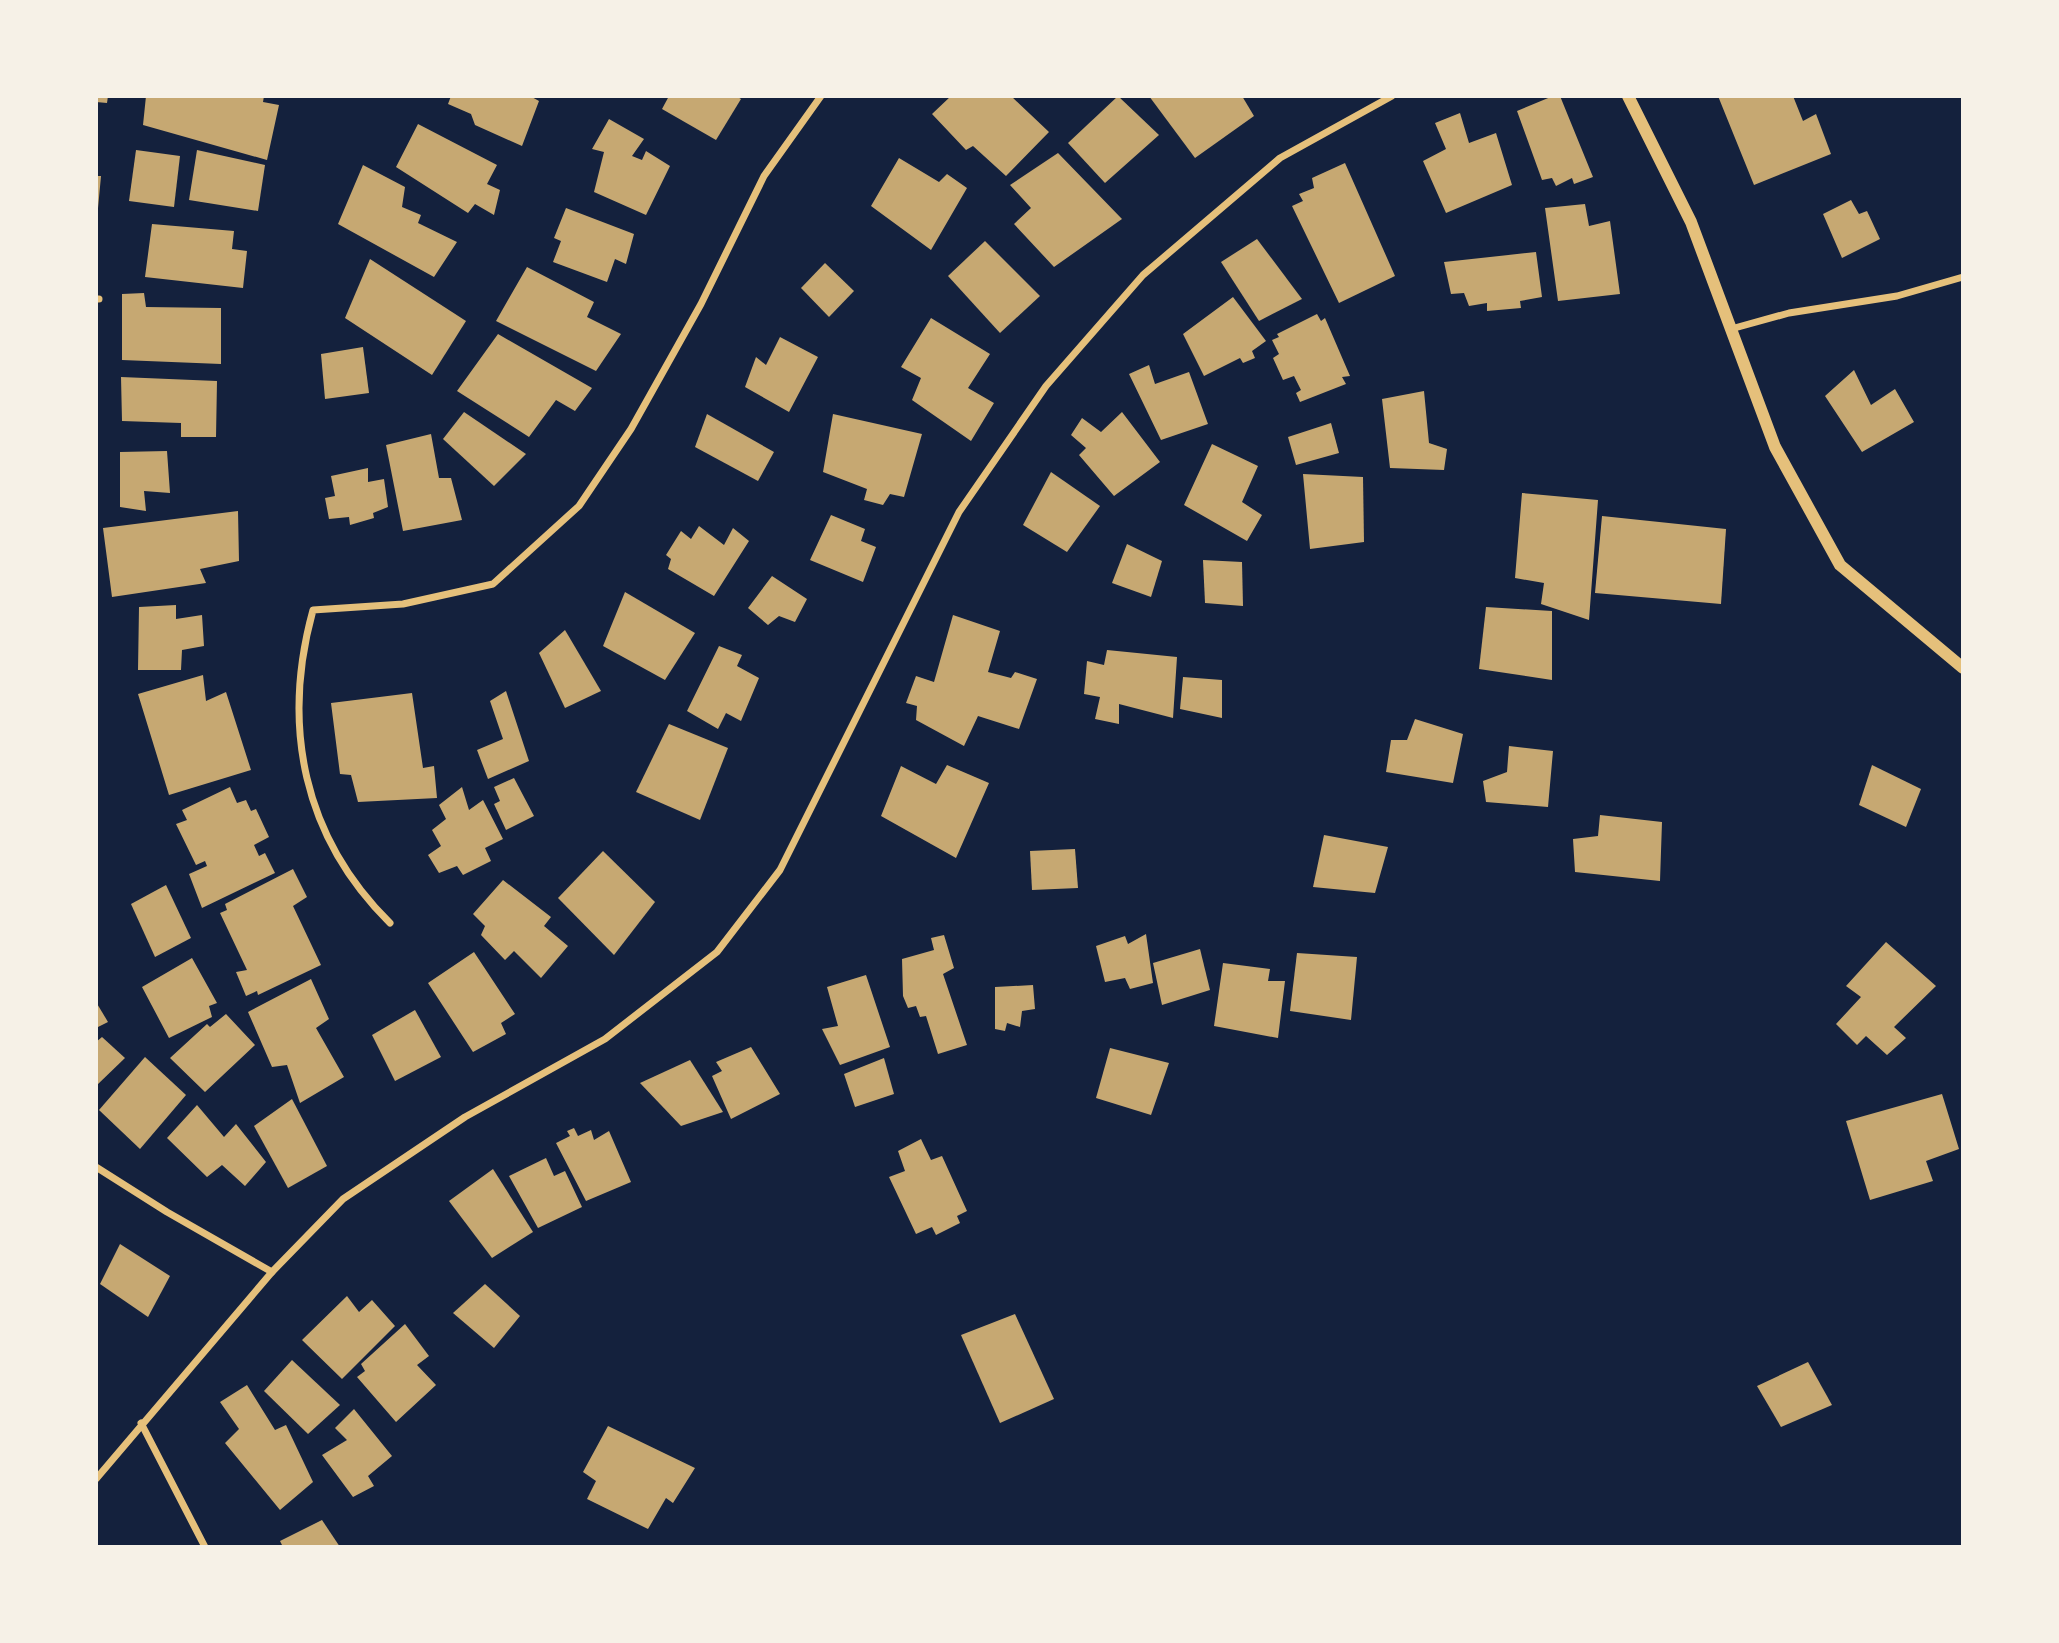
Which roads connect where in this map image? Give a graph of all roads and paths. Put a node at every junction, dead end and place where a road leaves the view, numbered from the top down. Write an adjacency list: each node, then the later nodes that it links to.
1 (821, 96): 7 (street)
2 (1392, 96): 9 (street)
3 (1629, 96): 5 (street)
4 (1963, 277): 5 (street)
5 (1731, 329): 6 (street)
6 (1963, 668)
7 (390, 923)
8 (96, 1167): 9 (street)
9 (272, 1272): 10 (street)
10 (141, 1423): 11 (street); 12 (street)
11 (96, 1479)
12 (205, 1547)

